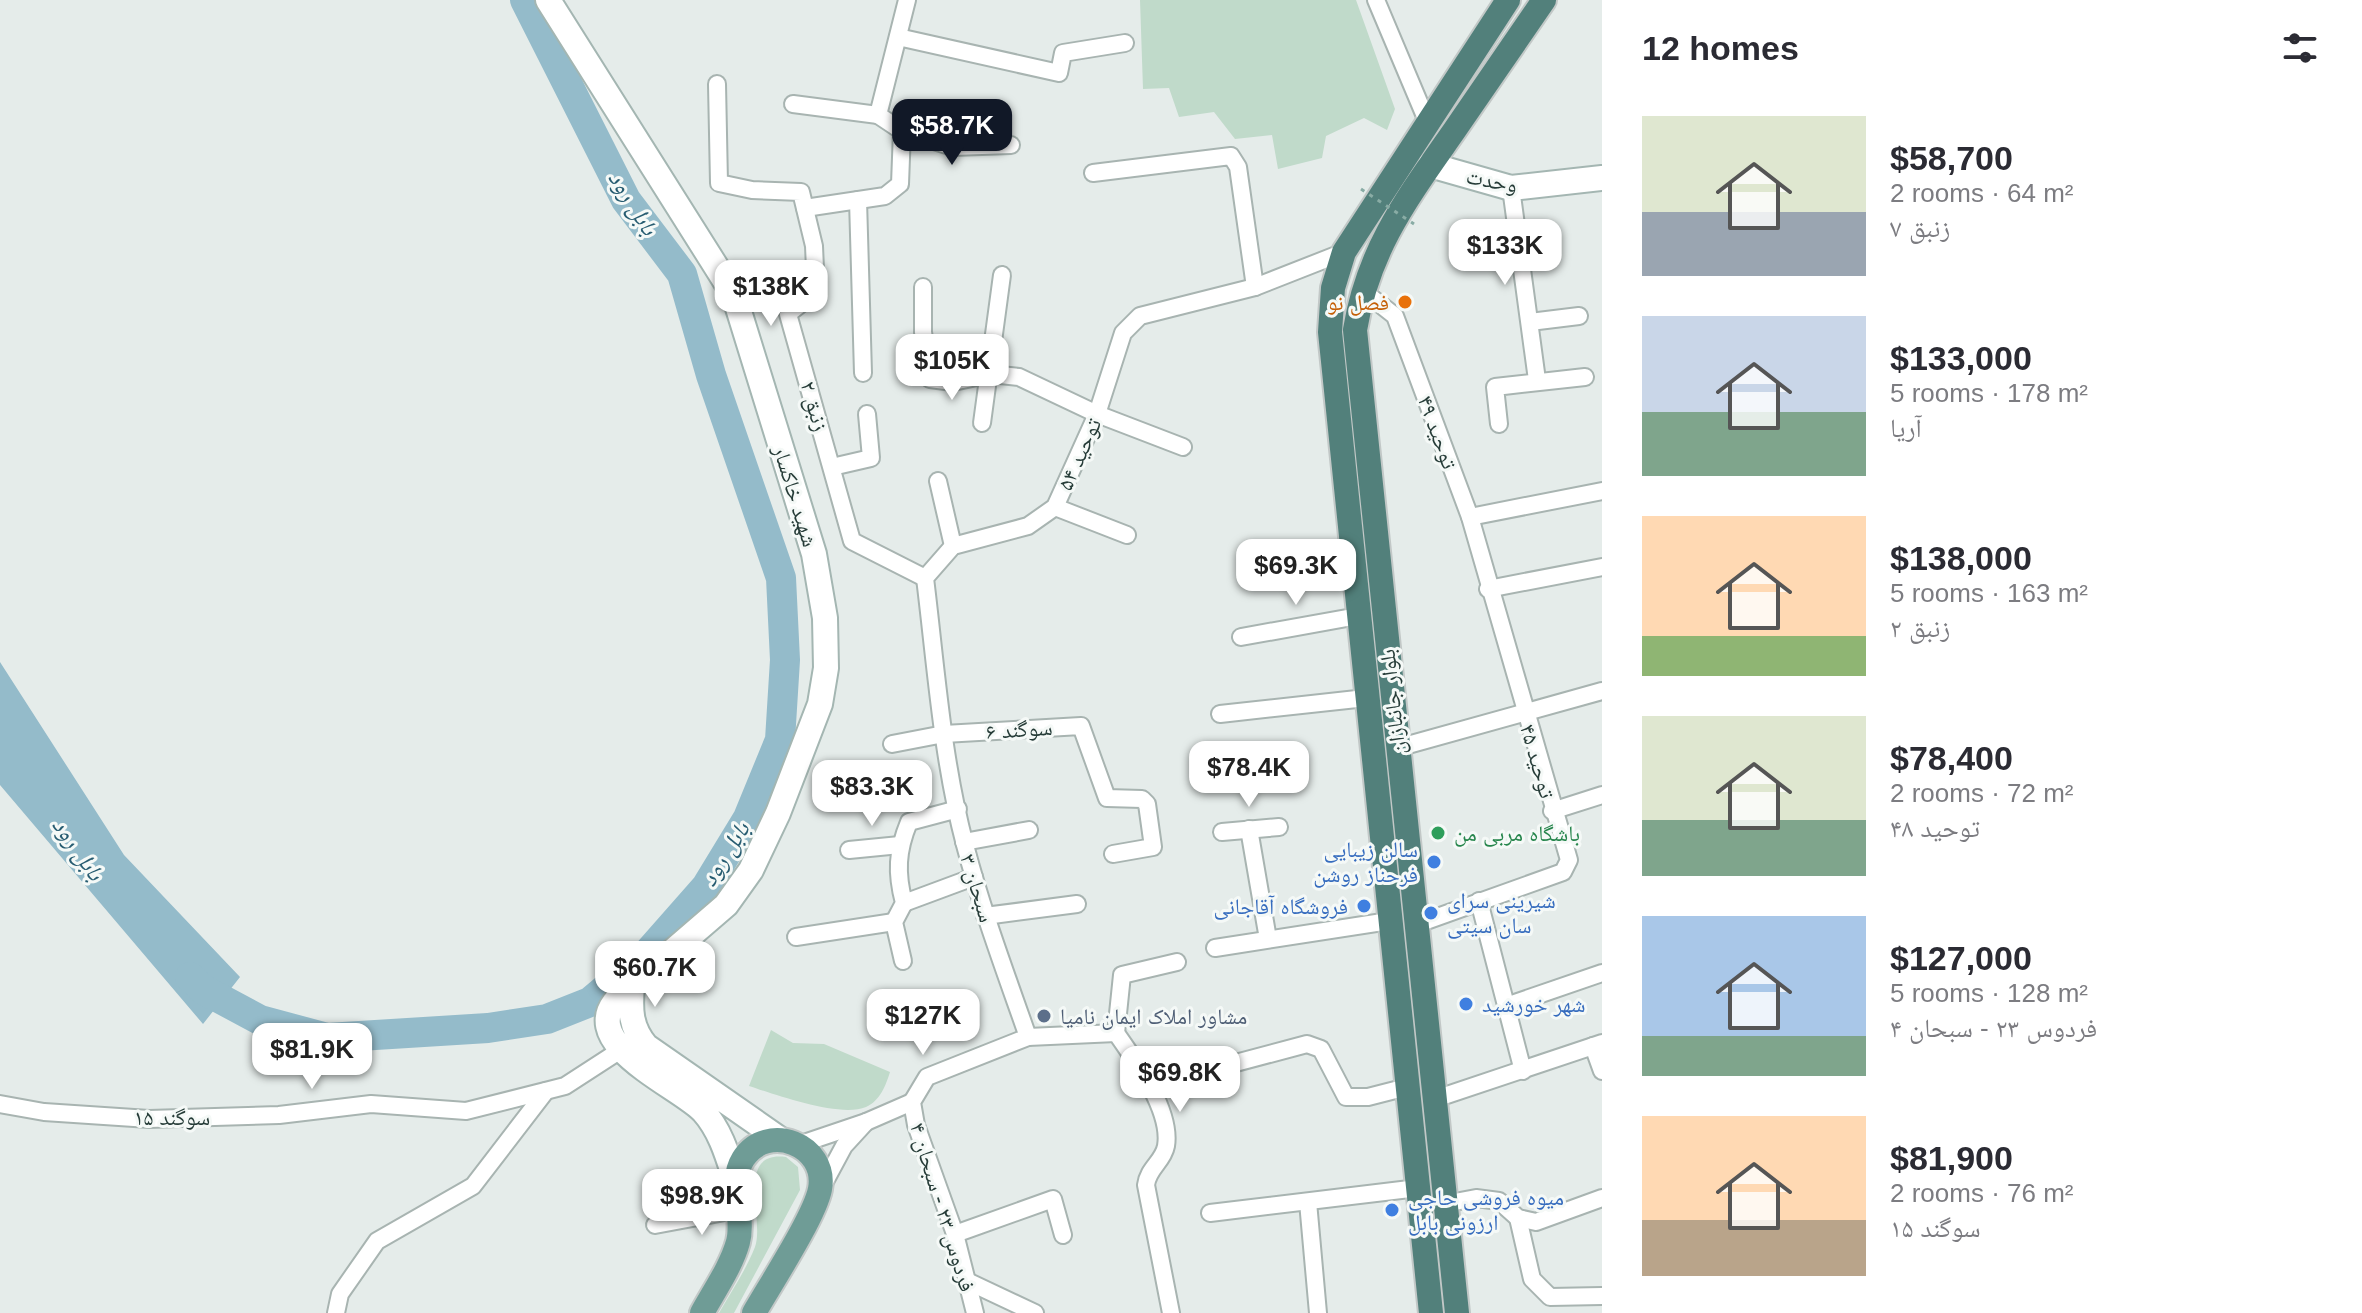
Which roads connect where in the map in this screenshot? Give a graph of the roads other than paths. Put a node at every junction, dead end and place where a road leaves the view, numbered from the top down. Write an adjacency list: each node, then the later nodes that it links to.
1 (548, 0): 80 (main road, شهید خاکسار)
2 (907, 0): 6 (street)
3 (1376, 0): 11 (street)
4 (1508, 0): 11 (highway, بلوار جانبازان)
5 (1544, 0): 14 (highway, بلوار جانبازان)
6 (898, 37): 7 (street); 10 (street)
7 (1125, 43)
8 (717, 84): 19 (street)
9 (793, 104): 10 (street)
10 (878, 115): 12 (street)
11 (1427, 121): 20 (highway, بلوار جانبازان)
12 (902, 131): 13 (street); 18 (street)
13 (1011, 145)
14 (1430, 165): 17 (main road, وحدت); 24 (highway, بلوار جانبازان)
15 (1093, 173): 23 (street)
16 (1602, 178): 17 (main road, وحدت)
17 (1511, 188): 26 (street)
18 (858, 200): 19 (street); 27 (street)
19 (805, 208): 36 (street, زنبق ۲)
20 (1344, 252): 23 (street, توحید ۵۴); 46 (highway, بلوار جانبازان)
21 (1002, 275): 28 (street)
22 (923, 287): 28 (street)
23 (1255, 287): 32 (street, توحید ۵۴)
24 (1362, 290): 40 (street, توحید ۴۹); 54 (highway, بلوار جانبازان)
25 (1579, 316): 26 (street)
26 (1530, 322): 30 (street)
27 (863, 373)
28 (991, 374): 32 (street); 33 (street)
29 (1585, 377): 30 (street)
30 (1537, 380): 34 (street)
31 (867, 414): 36 (street)
32 (1097, 414): 35 (street); 39 (street, توحید ۵۴)
33 (982, 423)
34 (1499, 424)
35 (1183, 447)
36 (832, 467): 44 (street, زنبق ۲)
37 (938, 481): 42 (street)
38 (1602, 491): 40 (street)
39 (1055, 507): 41 (street); 42 (street, توحید ۵۴)
40 (1470, 517): 45 (street, توحید ۴۹)
41 (1127, 535)
42 (953, 546): 44 (street)
43 (1602, 567): 45 (street)
44 (925, 578): 52 (street)
45 (1488, 589): 51 (street, توحید ۴۵)
46 (1358, 616): 47 (street); 49 (highway, بلوار جانبازان)
47 (1241, 637)
48 (1602, 691): 51 (street)
49 (1366, 698): 50 (street); 71 (highway, بلوار جانبازان)
50 (1220, 714)
51 (1524, 714): 54 (street); 57 (street, توحید ۴۵)
52 (944, 734): 53 (street); 56 (street, سبحان ۳); 65 (street, سوگند ۶)
53 (892, 744)
54 (1397, 748): 73 (highway, بلوار جانبازان)
55 (1602, 795): 57 (street)
56 (958, 809): 62 (street, سبحان ۳); 63 (street)
57 (1552, 811): 67 (street, توحید ۴۵)
58 (1279, 827): 59 (street)
59 (1249, 829): 61 (street); 75 (street)
60 (1029, 830): 62 (street)
61 (1222, 832)
62 (964, 842): 66 (street, سبحان ۳)
63 (900, 845): 64 (street); 68 (street)
64 (849, 850)
65 (1113, 854)
66 (974, 877): 68 (street); 70 (street, سبحان ۳)
67 (1479, 901): 73 (street, توحید ۴۵); 81 (street)
68 (904, 903): 72 (street)
69 (1077, 904): 70 (street)
70 (985, 916): 83 (street, سبحان ۳)
71 (1389, 921): 75 (street); 89 (highway, بلوار جانبازان)
72 (894, 922): 74 (street); 77 (street)
73 (1415, 925): 91 (highway, بلوار جانبازان)
74 (796, 937)
75 (1268, 939): 76 (street)
76 (1215, 948)
77 (903, 961)
78 (1177, 962): 82 (street)
79 (1602, 973): 81 (street)
80 (632, 986): 85 (main road, شهید خاکسار); 95 (main road)
81 (1506, 1006): 86 (street)
82 (1116, 1033): 83 (street, فردوس ۲۳ - سبحان ۴); 88 (street)
83 (1028, 1037): 92 (street, فردوس ۲۳ - سبحان ۴)
84 (1597, 1044): 86 (street); 87 (street)
85 (619, 1051): 90 (street, سوگند ۱۵); 96 (main road)
86 (1523, 1071): 91 (street)
87 (1602, 1071)
88 (1153, 1085): 89 (street); 116 (street)
89 (1407, 1087): 97 (highway, بلوار جانبازان)
90 (546, 1091): 93 (street, سوگند ۱۵); 111 (street)
91 (1432, 1100): 101 (highway, بلوار جانبازان)
92 (912, 1102): 94 (street); 106 (street, فردوس ۲۳ - سبحان ۴)
93 (0, 1104)
94 (866, 1122): 95 (street); 98 (street)
95 (790, 1142): 96 (main road); 98 (main road)
96 (736, 1182): 102 (main road)
97 (1418, 1188): 100 (street); 118 (highway, بلوار جانبازان)
98 (819, 1192): 113 (main road)
99 (1602, 1198): 104 (street)
100 (1308, 1202): 103 (street); 117 (street)
101 (1444, 1204): 104 (street); 110 (highway, بلوار جانبازان)
102 (741, 1209): 105 (street); 112 (main road)
103 (1210, 1213)
104 (1518, 1218): 109 (street)
105 (655, 1225)
106 (955, 1234): 107 (street); 108 (street, فردوس ۲۳ - سبحان ۴)
107 (1063, 1235)
108 (967, 1281): 114 (street, فردوس ۲۳ - سبحان ۴); 115 (street)
109 (1602, 1296)
110 (1457, 1312)
111 (336, 1313)
112 (702, 1313)
113 (754, 1313)
114 (975, 1313)
115 (1035, 1313)
116 (1171, 1313)
117 (1318, 1313)
118 (1431, 1313)

